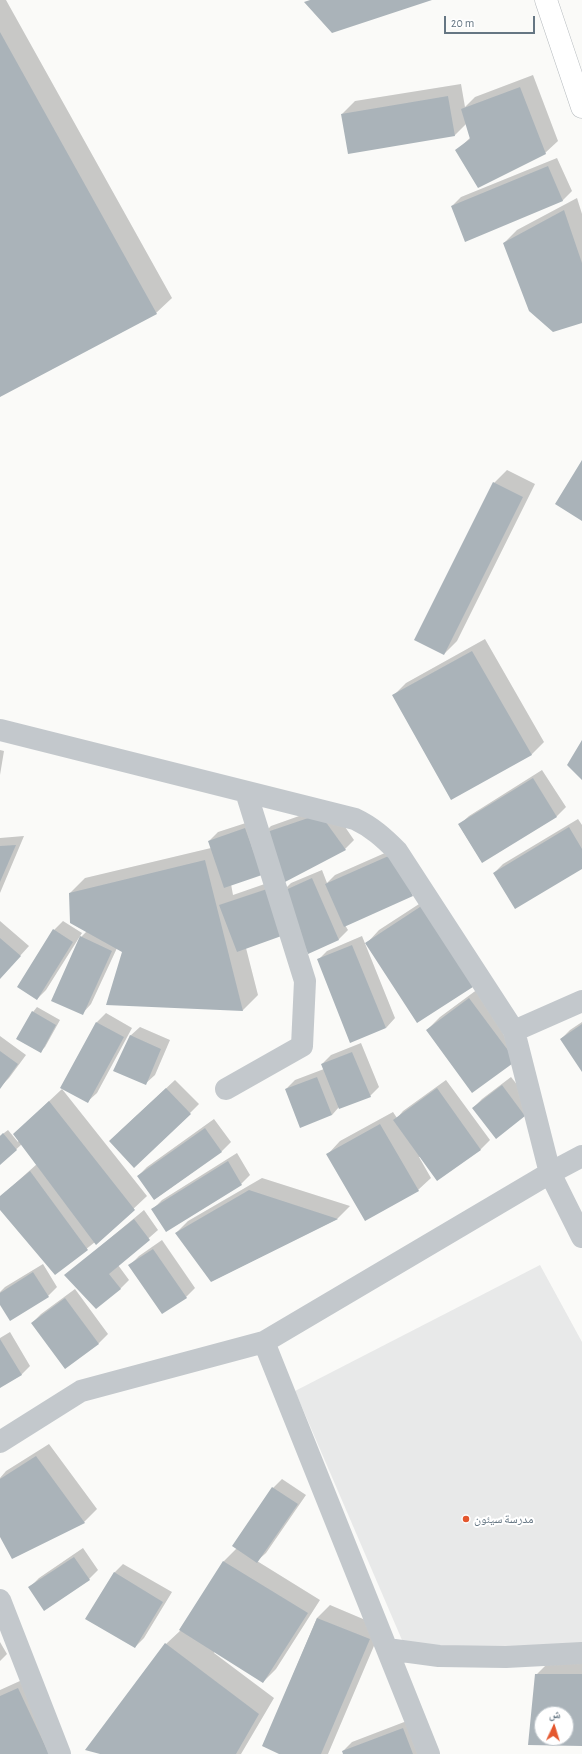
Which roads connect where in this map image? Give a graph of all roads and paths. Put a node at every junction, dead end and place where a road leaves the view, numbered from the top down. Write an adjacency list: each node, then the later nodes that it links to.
1 (546, 0): 2 (main road)
2 (582, 107)
3 (0, 730): 4 (street)
4 (246, 792): 6 (street); 7 (street)
5 (582, 1001): 6 (street)
6 (514, 1031): 9 (street)
7 (226, 1089)
8 (582, 1156): 9 (street)
9 (550, 1173): 10 (street); 11 (street)
10 (582, 1237)
11 (264, 1342): 12 (street); 14 (street)
12 (0, 1442)
13 (0, 1600): 16 (street)
14 (387, 1649): 15 (street); 17 (street)
15 (582, 1653)
16 (60, 1754)
17 (429, 1754)

